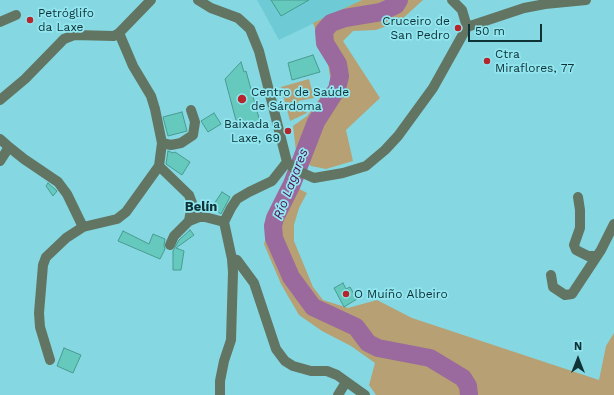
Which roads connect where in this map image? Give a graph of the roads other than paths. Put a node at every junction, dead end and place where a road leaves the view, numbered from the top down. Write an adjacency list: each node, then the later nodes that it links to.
1 (151, 0): 9 (street)
2 (198, 0): 16 (street)
3 (452, 0): 5 (street)
4 (586, 0): 8 (street)
5 (463, 5): 8 (street)
6 (16, 16): 7 (street)
7 (0, 22)
8 (467, 27): 16 (street)
9 (119, 33): 10 (street); 13 (street)
10 (0, 100)
11 (191, 110): 13 (street)
12 (0, 139): 14 (street)
13 (162, 143): 17 (street)
14 (9, 146): 15 (street); 22 (street)
15 (0, 161)
16 (289, 164): 20 (street)
17 (159, 166): 19 (street); 22 (street)
18 (578, 197): 24 (street)
19 (189, 221): 20 (street); 23 (street)
20 (224, 222): 25 (street)
21 (614, 224): 24 (street)
22 (83, 227): 27 (street)
23 (170, 245)
24 (595, 256): 26 (street)
25 (232, 259): 28 (street); 29 (street)
26 (551, 275)
27 (50, 360)
28 (346, 382): 30 (street); 31 (street)
29 (220, 395)
30 (338, 395)
31 (365, 395)

